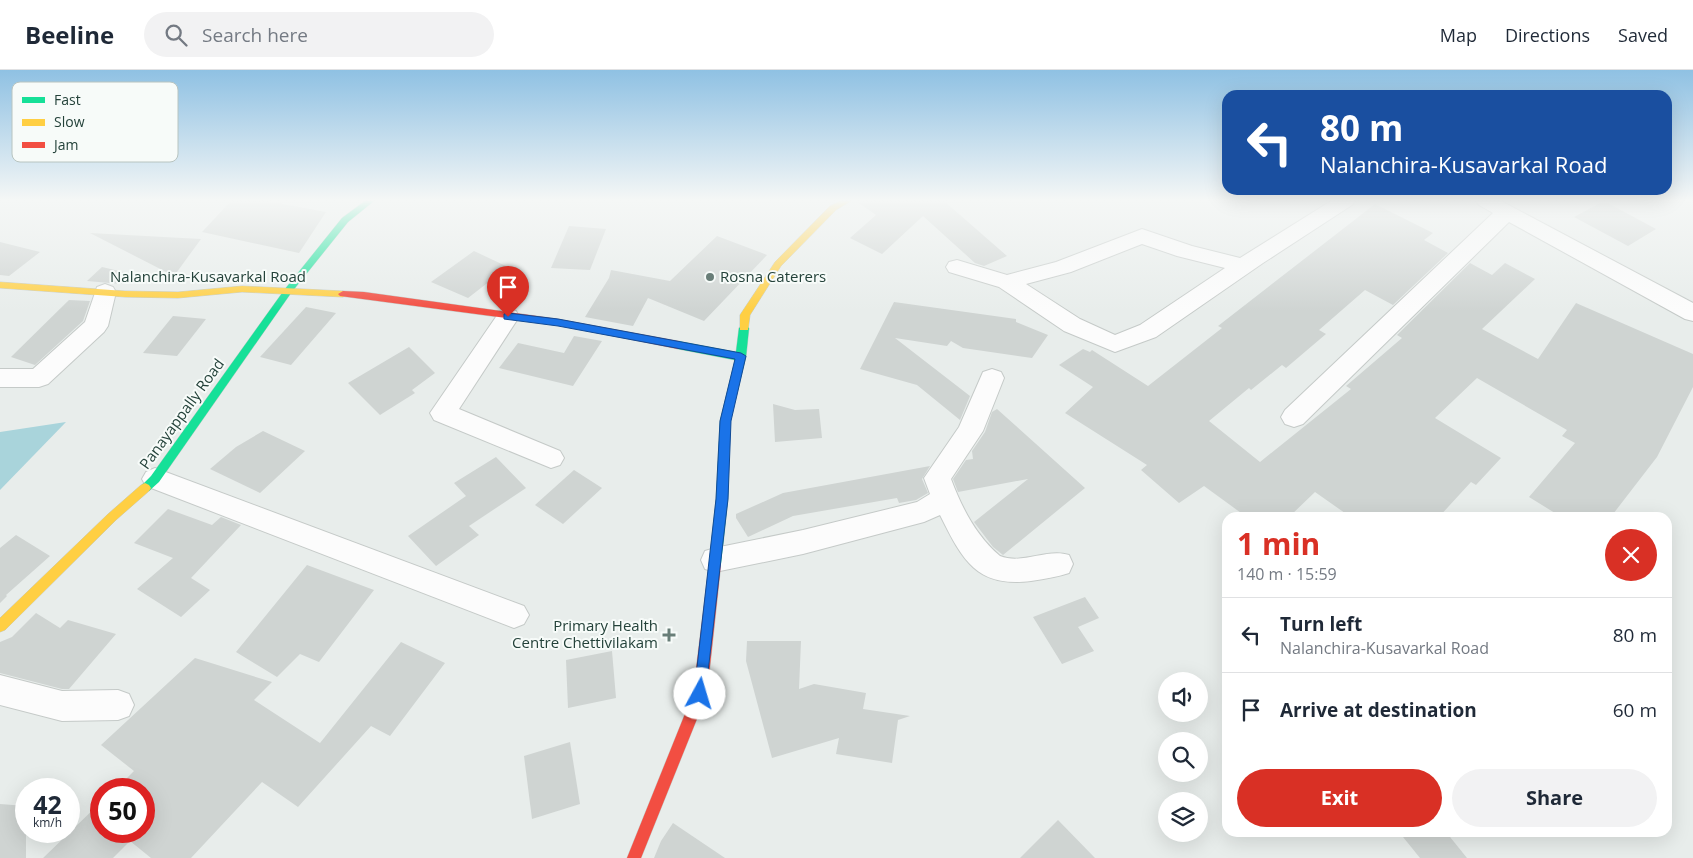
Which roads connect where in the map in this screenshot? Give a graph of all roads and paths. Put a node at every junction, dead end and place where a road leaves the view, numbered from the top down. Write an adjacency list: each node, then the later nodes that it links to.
1 (331, 238): 12 (street, Panayappally Road)
2 (804, 238): 16 (street)
3 (1137, 238): 10 (street)
4 (1147, 238): 9 (street)
5 (1287, 238): 9 (street)
6 (1480, 238): 19 (street)
7 (1552, 238): 14 (street)
8 (957, 266): 10 (street)
9 (1243, 266): 10 (street)
10 (1007, 282)
11 (0, 285): 13 (street, Nalanchira-Kusavarkal Road)
12 (288, 291): 13 (street, Nalanchira-Kusavarkal Road); 15 (street, Nalanchira-Kusavarkal Road); 21 (street, Panayappally Road)
13 (105, 292): 17 (street)
14 (1693, 313)
15 (508, 317): 16 (street, Nalanchira-Kusavarkal Road); 20 (street)
16 (741, 356): 23 (street)
17 (0, 378)
18 (992, 378): 22 (street)
19 (1294, 417)
20 (551, 458)
21 (155, 479): 25 (street); 26 (street, Panayappally Road)
22 (945, 499): 23 (street); 24 (street)
23 (715, 560): 29 (street)
24 (1059, 564)
25 (514, 615)
26 (0, 626)
27 (0, 690): 28 (street)
28 (118, 705)
29 (634, 858)

